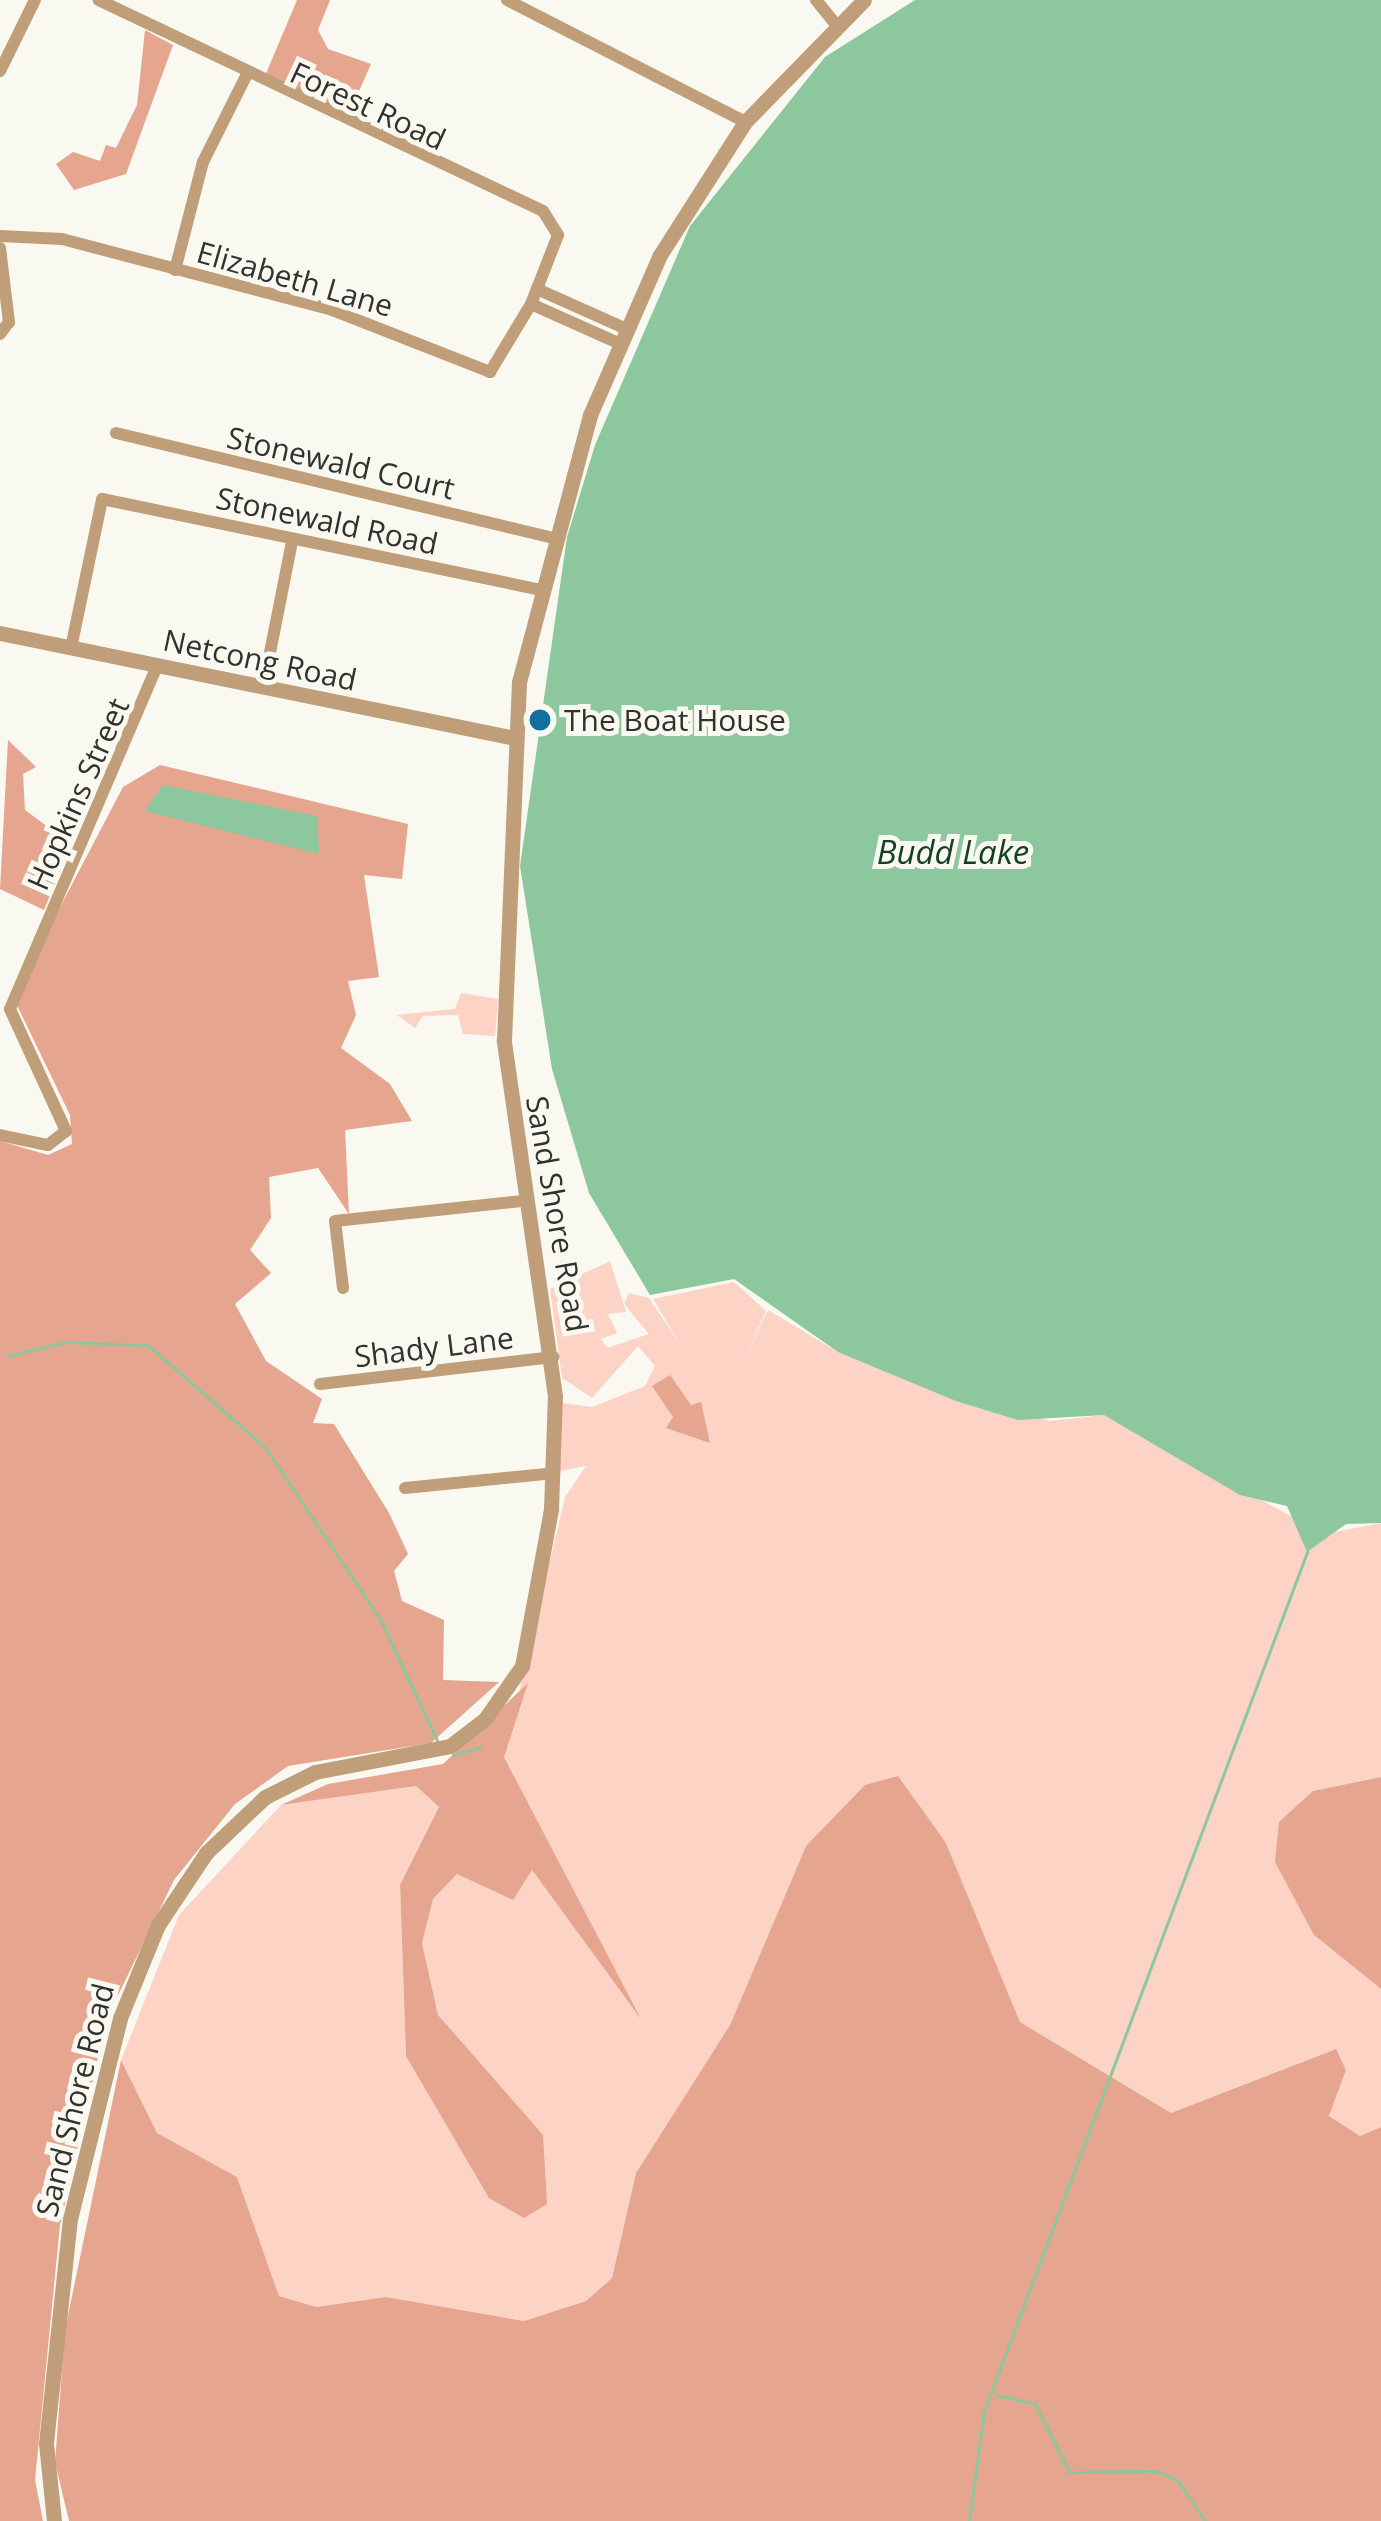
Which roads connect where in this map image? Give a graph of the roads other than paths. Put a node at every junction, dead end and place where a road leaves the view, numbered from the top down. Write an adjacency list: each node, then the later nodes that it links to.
1 (34, 0): 7 (street)
2 (98, 0): 8 (street, Forest Road)
3 (507, 0): 9 (street)
4 (816, 0): 6 (street)
5 (864, 0): 6 (street, Sand Shore Road)
6 (836, 25): 9 (street, Sand Shore Road)
7 (0, 71)
8 (246, 76): 12 (street); 13 (street, Forest Road)
9 (745, 122): 16 (street, Sand Shore Road)
10 (0, 236): 12 (street, Elizabeth Lane)
11 (0, 248): 15 (street)
12 (175, 270): 14 (street, Elizabeth Lane)
13 (537, 289): 14 (street, Elizabeth Lane); 16 (street)
14 (531, 304): 16 (street)
15 (4, 332)
16 (621, 336): 18 (street, Sand Shore Road)
17 (116, 434): 18 (street, Stonewald Court)
18 (555, 538): 20 (street, Sand Shore Road)
19 (292, 541): 20 (street, Stonewald Road); 22 (street, Stonewald Road); 24 (street)
20 (542, 590): 25 (street, Sand Shore Road)
21 (0, 633): 22 (street, Netcong Road)
22 (71, 648): 23 (street, Netcong Road)
23 (157, 666): 24 (street, Netcong Road); 26 (street, Hopkins Street)
24 (263, 688): 25 (street, Netcong Road)
25 (510, 737): 28 (street, Sand Shore Road)
26 (5, 1008): 27 (street, Hopkins Street)
27 (0, 1135)
28 (521, 1202): 29 (street); 30 (street, Sand Shore Road)
29 (343, 1288)
30 (555, 1357): 31 (street, Shady Lane); 32 (street, Sand Shore Road)
31 (320, 1384)
32 (554, 1473): 33 (street); 34 (street, Sand Shore Road)
33 (404, 1489)
34 (54, 2521)

